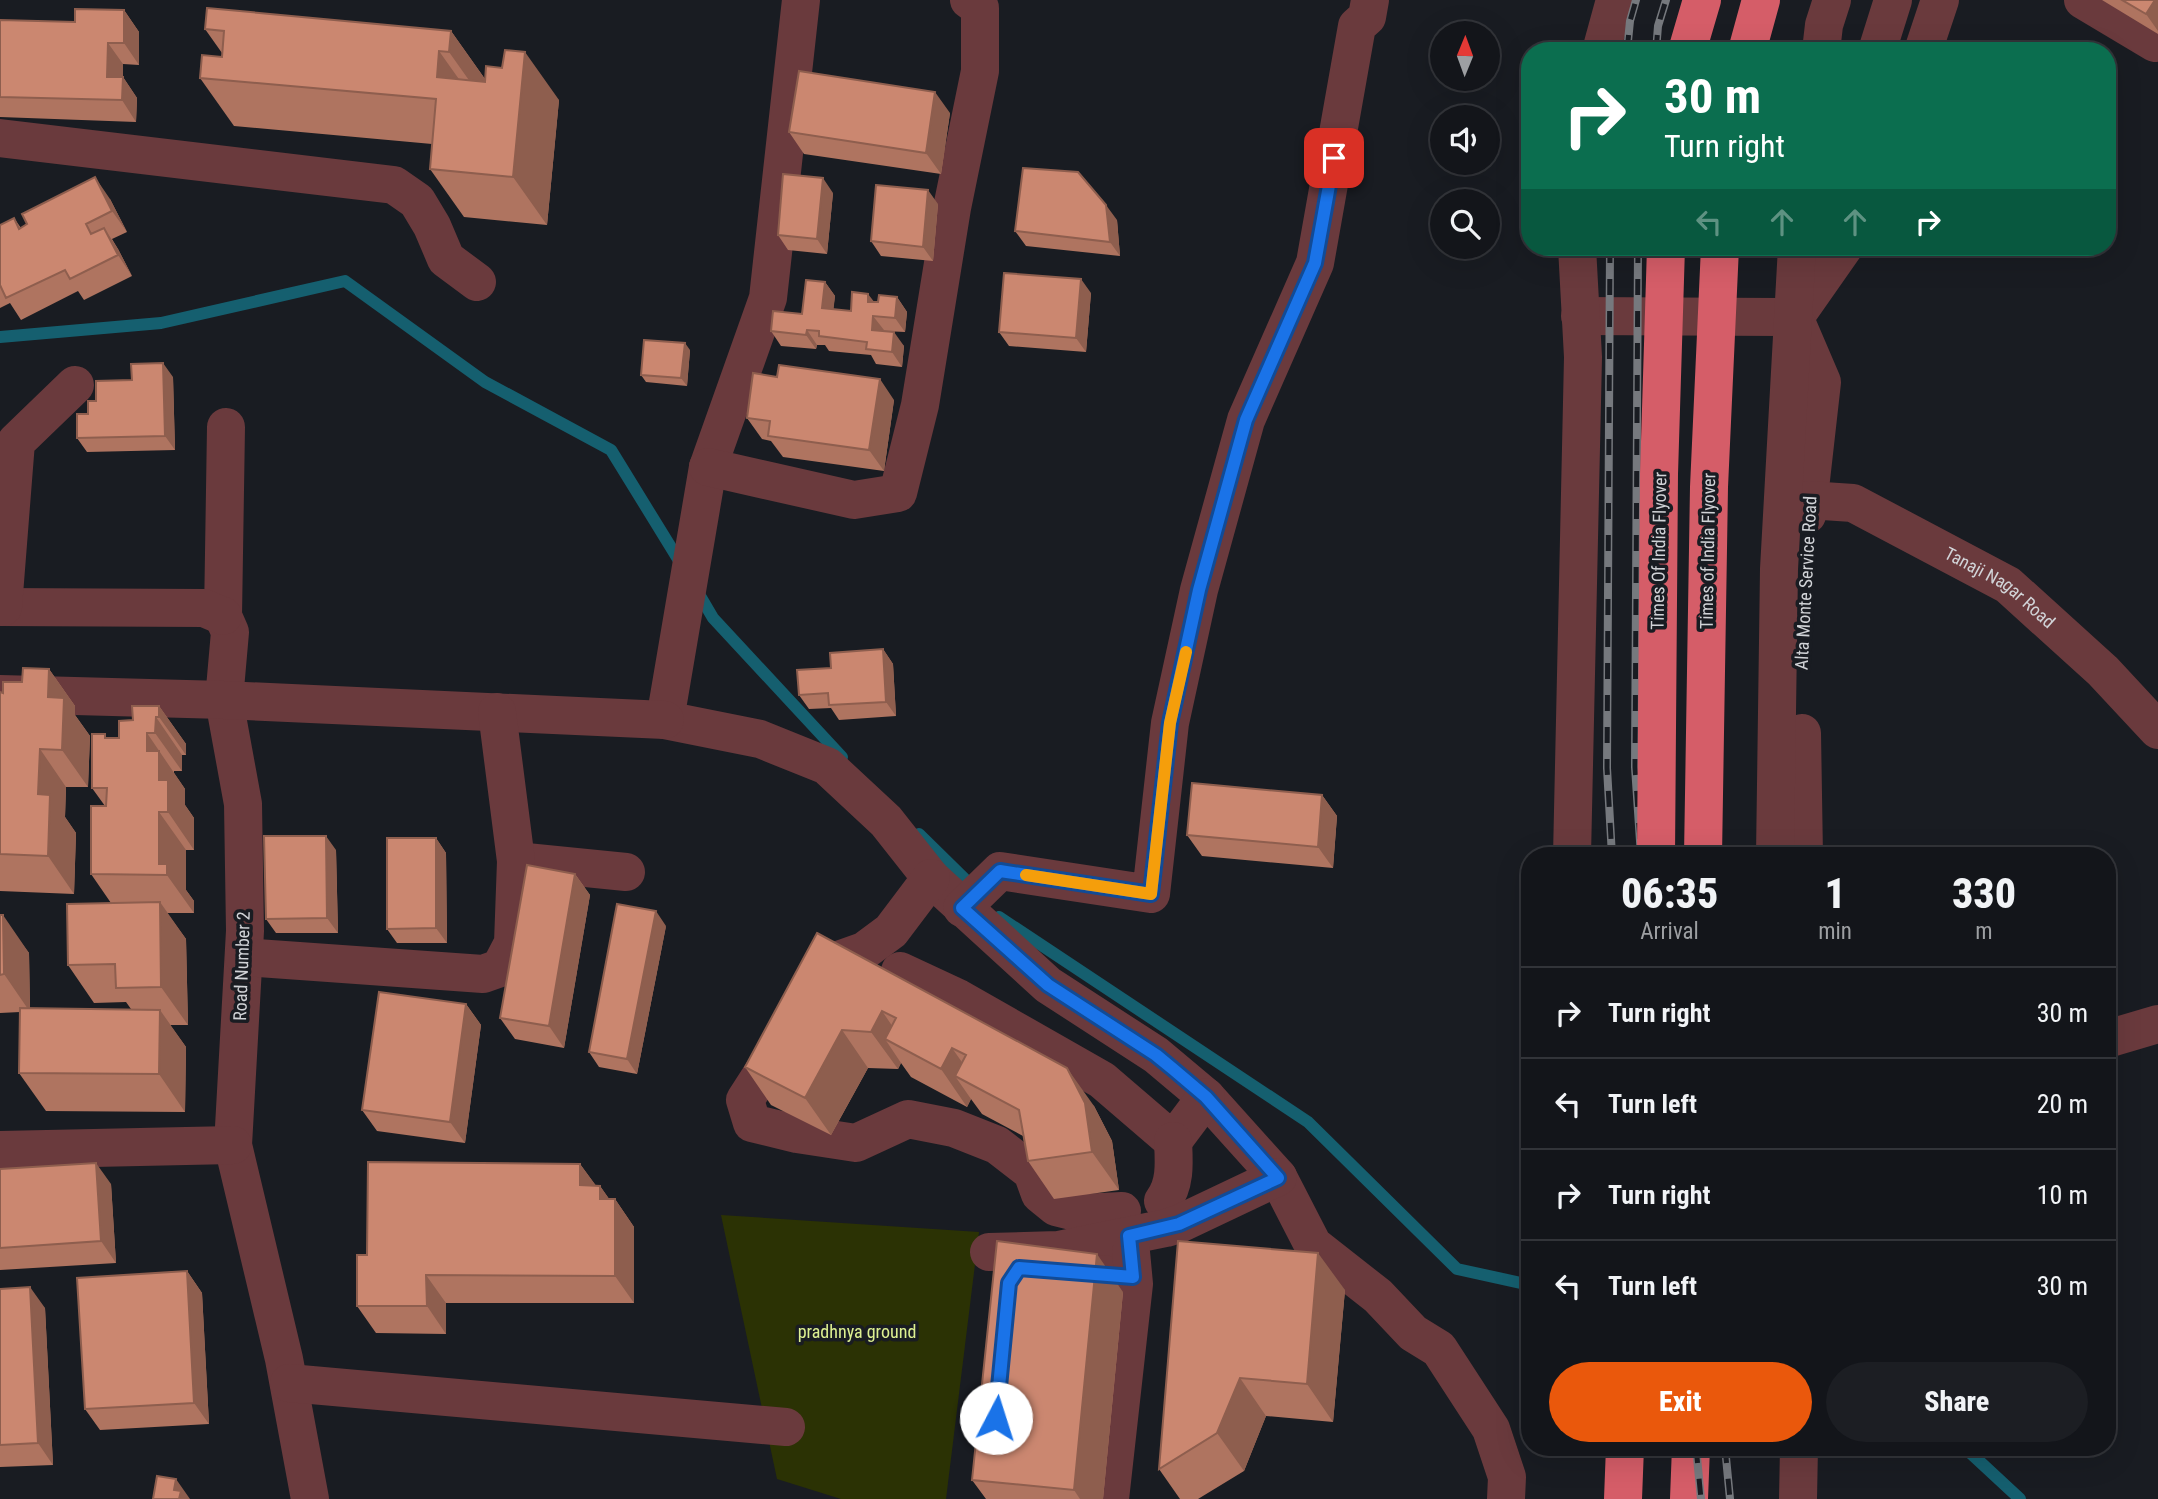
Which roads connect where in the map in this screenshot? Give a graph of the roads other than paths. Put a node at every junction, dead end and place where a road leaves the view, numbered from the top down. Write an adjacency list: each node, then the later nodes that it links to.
1 (801, 0): 29 (street)
2 (969, 0): 29 (street)
3 (1370, 0): 46 (street)
4 (1615, 0): 11 (street)
5 (1702, 0): 12 (highway)
6 (1761, 0): 13 (highway)
7 (1832, 0): 14 (street)
8 (1893, 0): 15 (street)
9 (1940, 0): 16 (street)
10 (2083, 0): 17 (street)
11 (1603, 42)
12 (1690, 42)
13 (1749, 42)
14 (1822, 42)
15 (1880, 42)
16 (1926, 42)
17 (2155, 43)
18 (0, 138): 24 (street)
19 (1577, 256): 25 (street)
20 (1666, 256): 39 (highway, Times Of India Flyover, bridge)
21 (1720, 256): 40 (highway, Times of India Flyover, bridge)
22 (1797, 256): 26 (street)
23 (1838, 256): 26 (street)
24 (477, 282)
25 (1580, 316): 26 (street); 38 (street)
26 (1794, 317): 30 (street, Alta Monte Service Road); 41 (street)
27 (75, 385): 31 (street)
28 (226, 427): 32 (street, Road Number 2)
29 (708, 467): 36 (street)
30 (1808, 500): 37 (street, Tanaji Nagar Road); 42 (street, Alta Monte Service Road)
31 (1, 607): 32 (street)
32 (223, 616): 34 (street, Road Number 2)
33 (0, 694): 34 (street)
34 (224, 699): 35 (street); 47 (street, Road Number 2)
35 (497, 712): 36 (street); 43 (street)
36 (664, 720): 45 (street)
37 (2158, 730)
38 (1572, 847)
39 (1656, 847)
40 (1703, 847)
41 (1775, 847)
42 (1804, 847)
43 (516, 861): 44 (street); 47 (street)
44 (626, 872)
45 (931, 878): 46 (street); 59 (street)
46 (962, 908): 49 (street)
47 (244, 957): 55 (street, Road Number 2)
48 (900, 971): 51 (street)
49 (1048, 985): 51 (street); 53 (street)
50 (2158, 1024): 52 (street)
51 (1023, 1035): 54 (street)
52 (2116, 1036)
53 (1206, 1097): 54 (street); 57 (street)
54 (1173, 1141): 58 (street)
55 (233, 1145): 56 (street); 61 (street, Road Number 2)
56 (0, 1150)
57 (1278, 1178): 59 (street); 68 (street)
58 (1163, 1201)
59 (1126, 1223): 60 (street); 60 (street)
60 (1133, 1277): 67 (street)
61 (289, 1383): 62 (street); 66 (street, Road Number 2)
62 (786, 1427)
63 (1625, 1456): 69 (highway)
64 (1690, 1456): 70 (highway)
65 (1799, 1456): 71 (street)
66 (310, 1499)
67 (1110, 1499)
68 (1506, 1499)
69 (1623, 1499)
70 (1689, 1499)
71 (1798, 1499)

